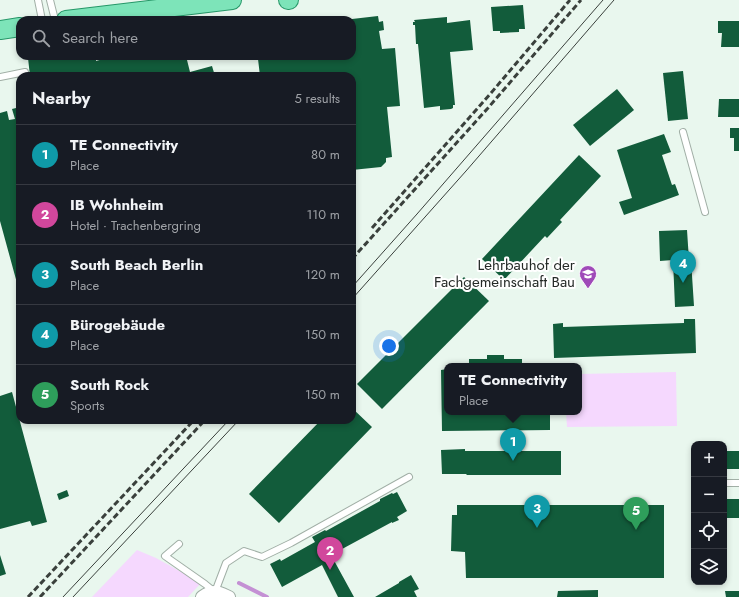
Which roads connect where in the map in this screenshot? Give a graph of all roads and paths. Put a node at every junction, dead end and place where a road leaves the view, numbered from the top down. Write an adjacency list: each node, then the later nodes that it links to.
1 (38, 0): 4 (lane)
2 (50, 0): 5 (lane)
3 (232, 0): 6 (main road)
4 (41, 16)
5 (54, 16)
6 (99, 16)
7 (16, 28): 8 (main road)
8 (0, 30)
9 (16, 74): 10 (lane)
10 (0, 77)
11 (683, 132): 12 (lane)
12 (705, 212)
13 (409, 477): 17 (lane)
14 (727, 483): 15 (lane)
15 (739, 483)
16 (179, 544): 17 (lane)
17 (215, 592): 18 (street); 19 (street)
18 (202, 597)
19 (229, 597)

